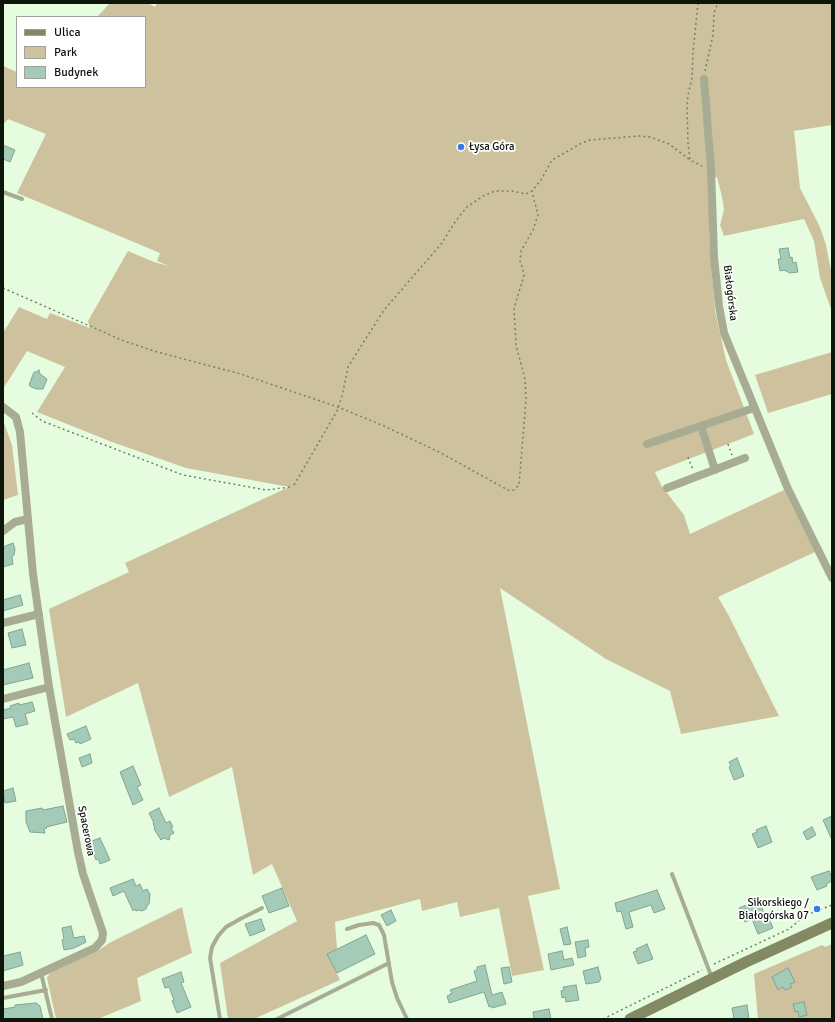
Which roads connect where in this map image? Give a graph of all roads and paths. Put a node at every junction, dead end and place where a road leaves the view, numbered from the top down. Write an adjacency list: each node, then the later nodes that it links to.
1 (698, 3): 4 (path)
2 (718, 3): 3 (path)
3 (704, 79): 5 (street, Białogórska)
4 (690, 160): 5 (path); 6 (path)
5 (711, 169): 12 (street, Białogórska)
6 (532, 191): 10 (path); 10 (path)
7 (3, 192): 8 (lane)
8 (22, 199)
9 (3, 288): 10 (path)
10 (338, 407): 22 (path)
11 (3, 408): 25 (street, Spacerowa)
12 (754, 408): 14 (street); 27 (street, Białogórska)
13 (32, 413): 23 (path)
14 (701, 426): 15 (street); 20 (street)
15 (647, 444)
16 (728, 444): 19 (path)
17 (688, 457): 21 (path)
18 (745, 458): 19 (street)
19 (735, 462): 20 (street)
20 (715, 470): 21 (street)
21 (696, 477): 24 (street)
22 (294, 485)
23 (290, 487)
24 (667, 488)
25 (28, 519): 26 (street); 28 (street, Spacerowa)
26 (3, 531)
27 (832, 578)
28 (39, 614): 29 (street); 30 (street, Spacerowa)
29 (3, 623)
30 (49, 687): 31 (street); 39 (street, Spacerowa)
31 (3, 699)
32 (672, 874): 38 (lane)
33 (832, 905): 38 (path)
34 (262, 908): 45 (lane)
35 (832, 923): 40 (main road)
36 (347, 929): 37 (lane)
37 (389, 962): 46 (lane); 47 (lane)
38 (707, 967): 40 (lane); 48 (path)
39 (41, 973): 41 (street, Spacerowa); 42 (lane)
40 (712, 978): 49 (main road)
41 (3, 986)
42 (46, 990): 43 (lane); 44 (lane)
43 (3, 998)
44 (52, 1019)
45 (220, 1019)
46 (277, 1019)
47 (407, 1019)
48 (603, 1019)
49 (630, 1019)

